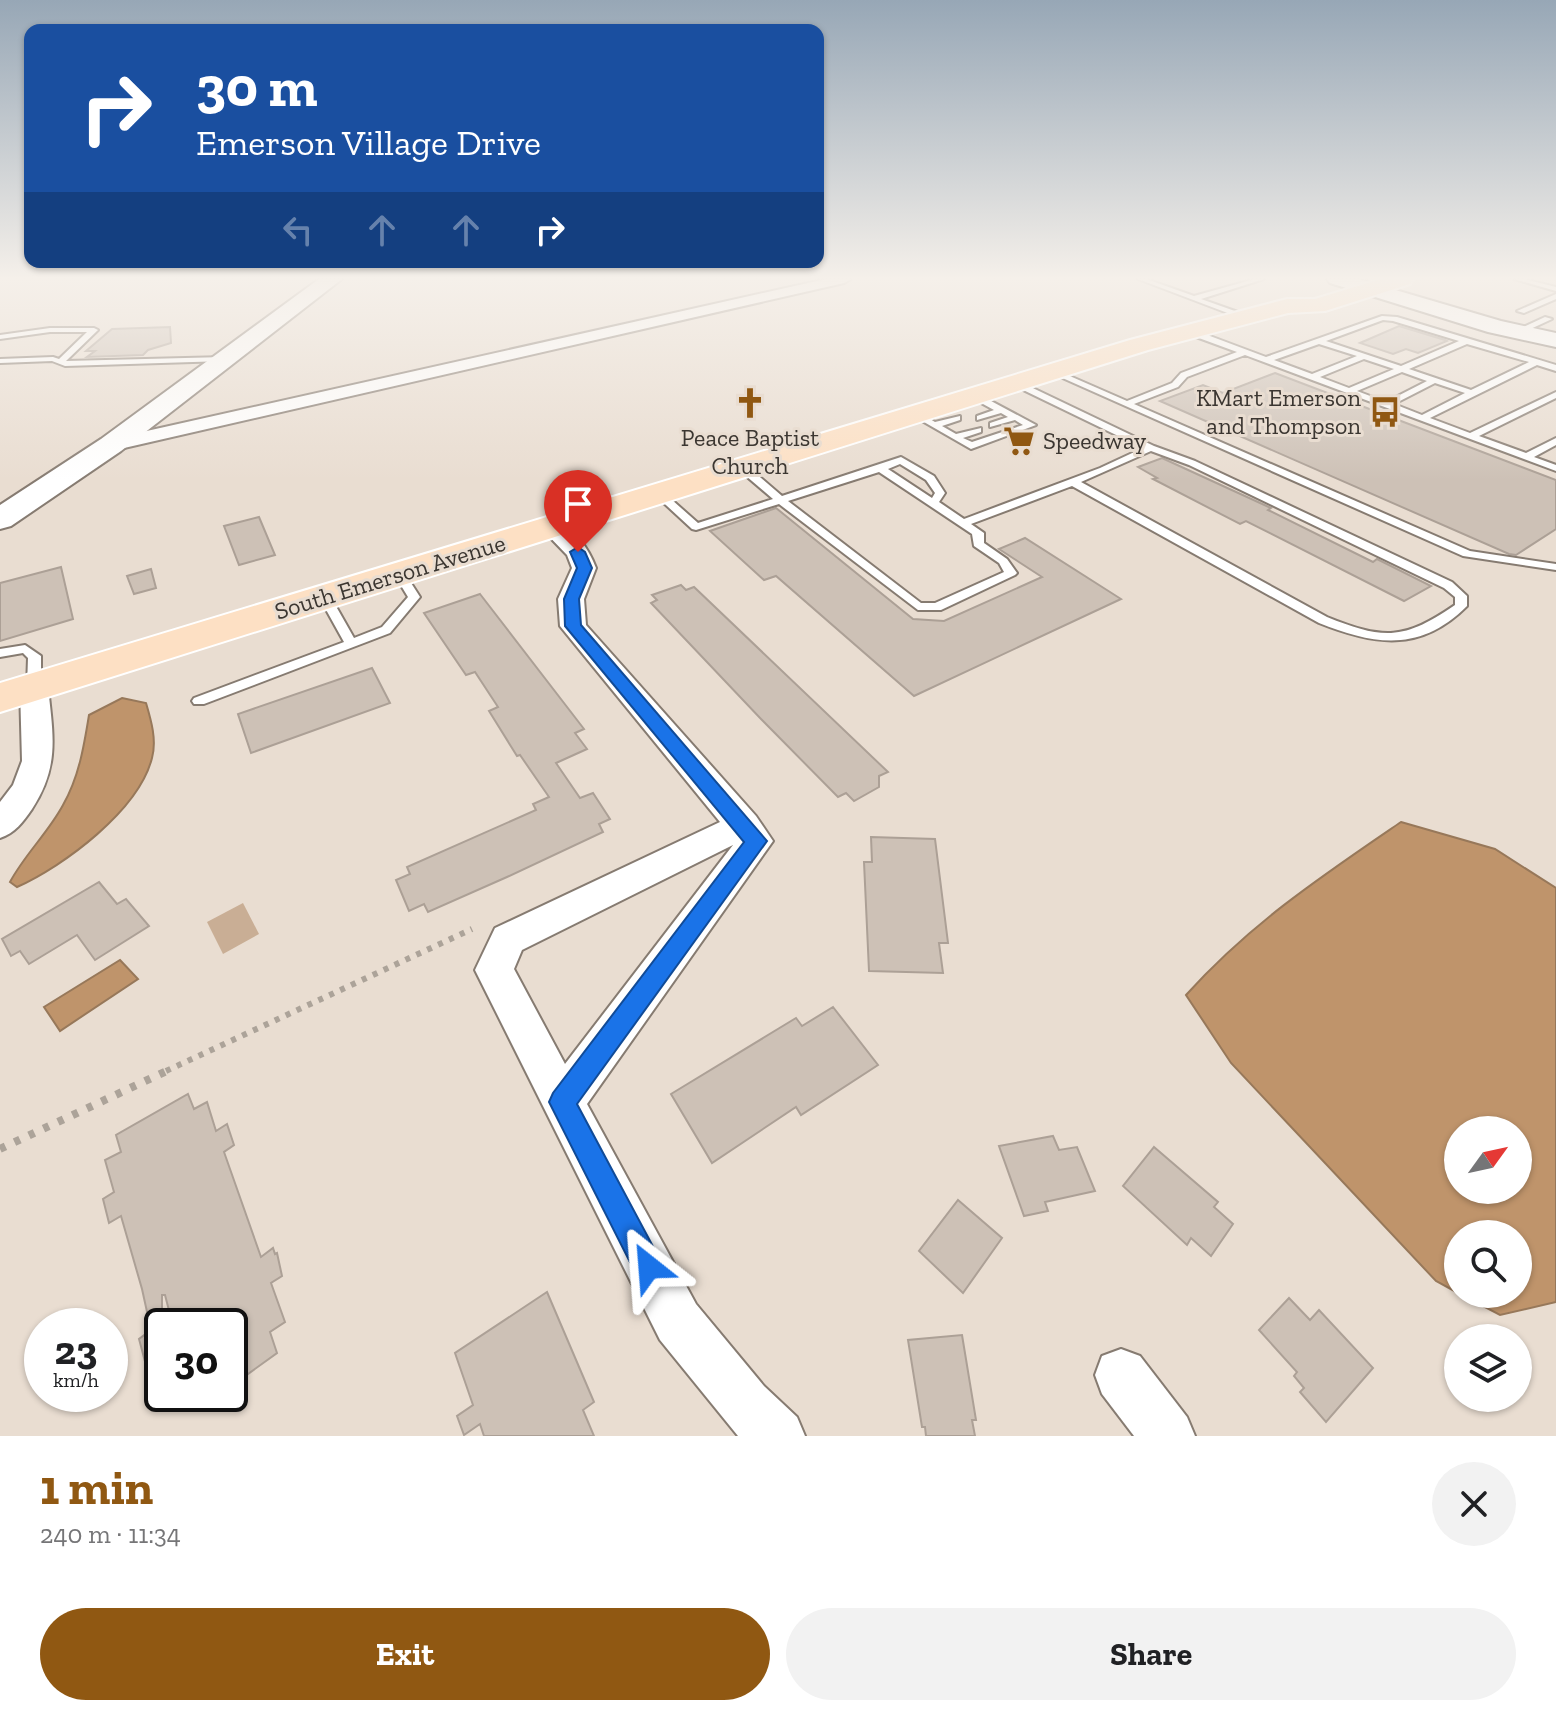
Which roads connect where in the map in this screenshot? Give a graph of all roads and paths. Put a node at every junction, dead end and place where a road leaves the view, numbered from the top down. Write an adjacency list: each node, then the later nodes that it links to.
1 (77, 346): 15 (lane)
2 (242, 346): 12 (main road)
3 (548, 346): 36 (street)
4 (1143, 346): 19 (main road, South Emerson Avenue)
5 (1229, 346): 10 (lane)
6 (1305, 346): 13 (lane)
7 (1334, 346): 11 (lane)
8 (1454, 346): 17 (lane)
9 (1483, 346): 16 (lane)
10 (1245, 352): 13 (lane); 25 (lane)
11 (1365, 356): 17 (lane); 20 (lane)
12 (225, 359): 15 (lane); 36 (main road)
13 (1266, 360): 20 (lane)
14 (0, 361): 15 (lane)
15 (60, 362)
16 (1536, 362): 18 (lane); 23 (lane)
17 (1399, 368): 21 (lane); 22 (lane)
18 (1556, 368)
19 (1053, 372): 25 (lane); 27 (main road, South Emerson Avenue)
20 (1313, 377): 22 (lane)
21 (1435, 380): 23 (lane); 26 (lane)
22 (1350, 391): 26 (lane)
23 (1472, 393): 29 (lane)
24 (1556, 395): 33 (lane)
25 (1127, 404): 49 (lane)
26 (1386, 405): 29 (lane)
27 (983, 408): 28 (lane); 30 (main road, South Emerson Avenue); 37 (lane)
28 (1016, 417): 31 (lane); 34 (lane)
29 (1423, 418): 33 (lane)
30 (931, 423): 34 (lane); 39 (main road, South Emerson Avenue)
31 (993, 425)
32 (978, 430): 34 (lane)
33 (1471, 436): 38 (lane)
34 (956, 437)
35 (1556, 441): 38 (lane)
36 (111, 445): 46 (main road)
37 (1151, 448): 42 (lane); 42 (lane)
38 (1526, 457): 41 (lane)
39 (743, 468): 43 (main road, South Emerson Avenue); 44 (lane)
40 (880, 468): 44 (lane); 45 (lane); 45 (lane)
41 (1556, 468)
42 (1073, 482): 47 (lane)
43 (659, 494): 44 (lane); 48 (main road, South Emerson Avenue)
44 (780, 500): 47 (lane)
45 (933, 503): 47 (lane)
46 (0, 519)
47 (963, 523)
48 (552, 527): 50 (main road, South Emerson Avenue); 58 (street)
49 (1556, 567)
50 (400, 574): 51 (main road, South Emerson Avenue); 52 (lane)
51 (325, 597): 52 (lane); 54 (main road, South Emerson Avenue)
52 (351, 644): 56 (lane)
53 (0, 653): 54 (lane)
54 (34, 687): 55 (main road, South Emerson Avenue); 57 (street)
55 (0, 698)
56 (199, 701)
57 (0, 825)
58 (744, 825): 60 (street); 60 (street)
59 (472, 929): 61 (path)
60 (562, 1102): 63 (street)
61 (0, 1149)
62 (1121, 1375): 64 (street)
63 (778, 1436)
64 (1168, 1436)

